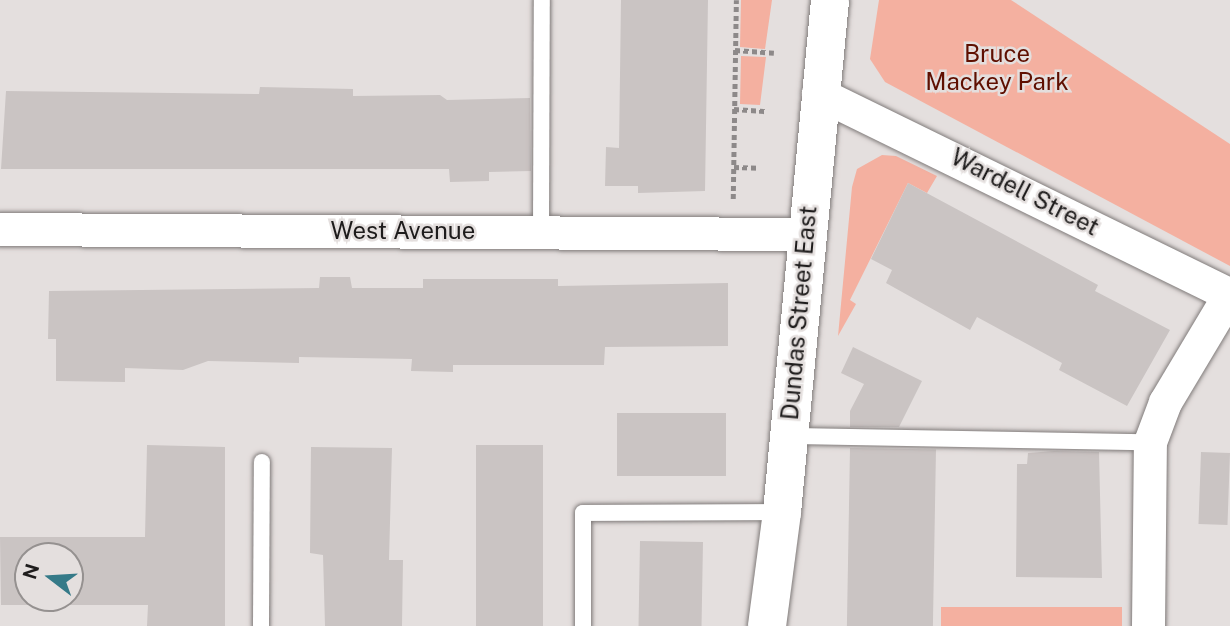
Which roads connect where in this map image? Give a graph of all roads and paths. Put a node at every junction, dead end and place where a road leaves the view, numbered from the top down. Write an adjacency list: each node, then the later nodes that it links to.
1 (542, 0): 13 (lane)
2 (736, 0): 4 (path)
3 (830, 0): 6 (street, Dundas Street East)
4 (735, 50): 5 (path); 7 (path)
5 (774, 54)
6 (818, 93): 14 (street, Dundas Street East); 15 (street, Wardell Street)
7 (734, 109): 8 (path); 9 (path)
8 (766, 111)
9 (734, 167): 10 (path); 11 (path)
10 (759, 168)
11 (733, 211)
12 (0, 229): 13 (street, West Avenue)
13 (541, 231): 14 (street, West Avenue)
14 (806, 234): 16 (street, Dundas Street East)
15 (1229, 295): 17 (street)
16 (789, 436): 17 (lane); 19 (street, Dundas Street East)
17 (1150, 442): 23 (street)
18 (262, 462): 20 (lane)
19 (782, 512): 21 (lane); 22 (street, Dundas Street East)
20 (261, 626)
21 (583, 626)
22 (767, 626)
23 (1148, 626)

